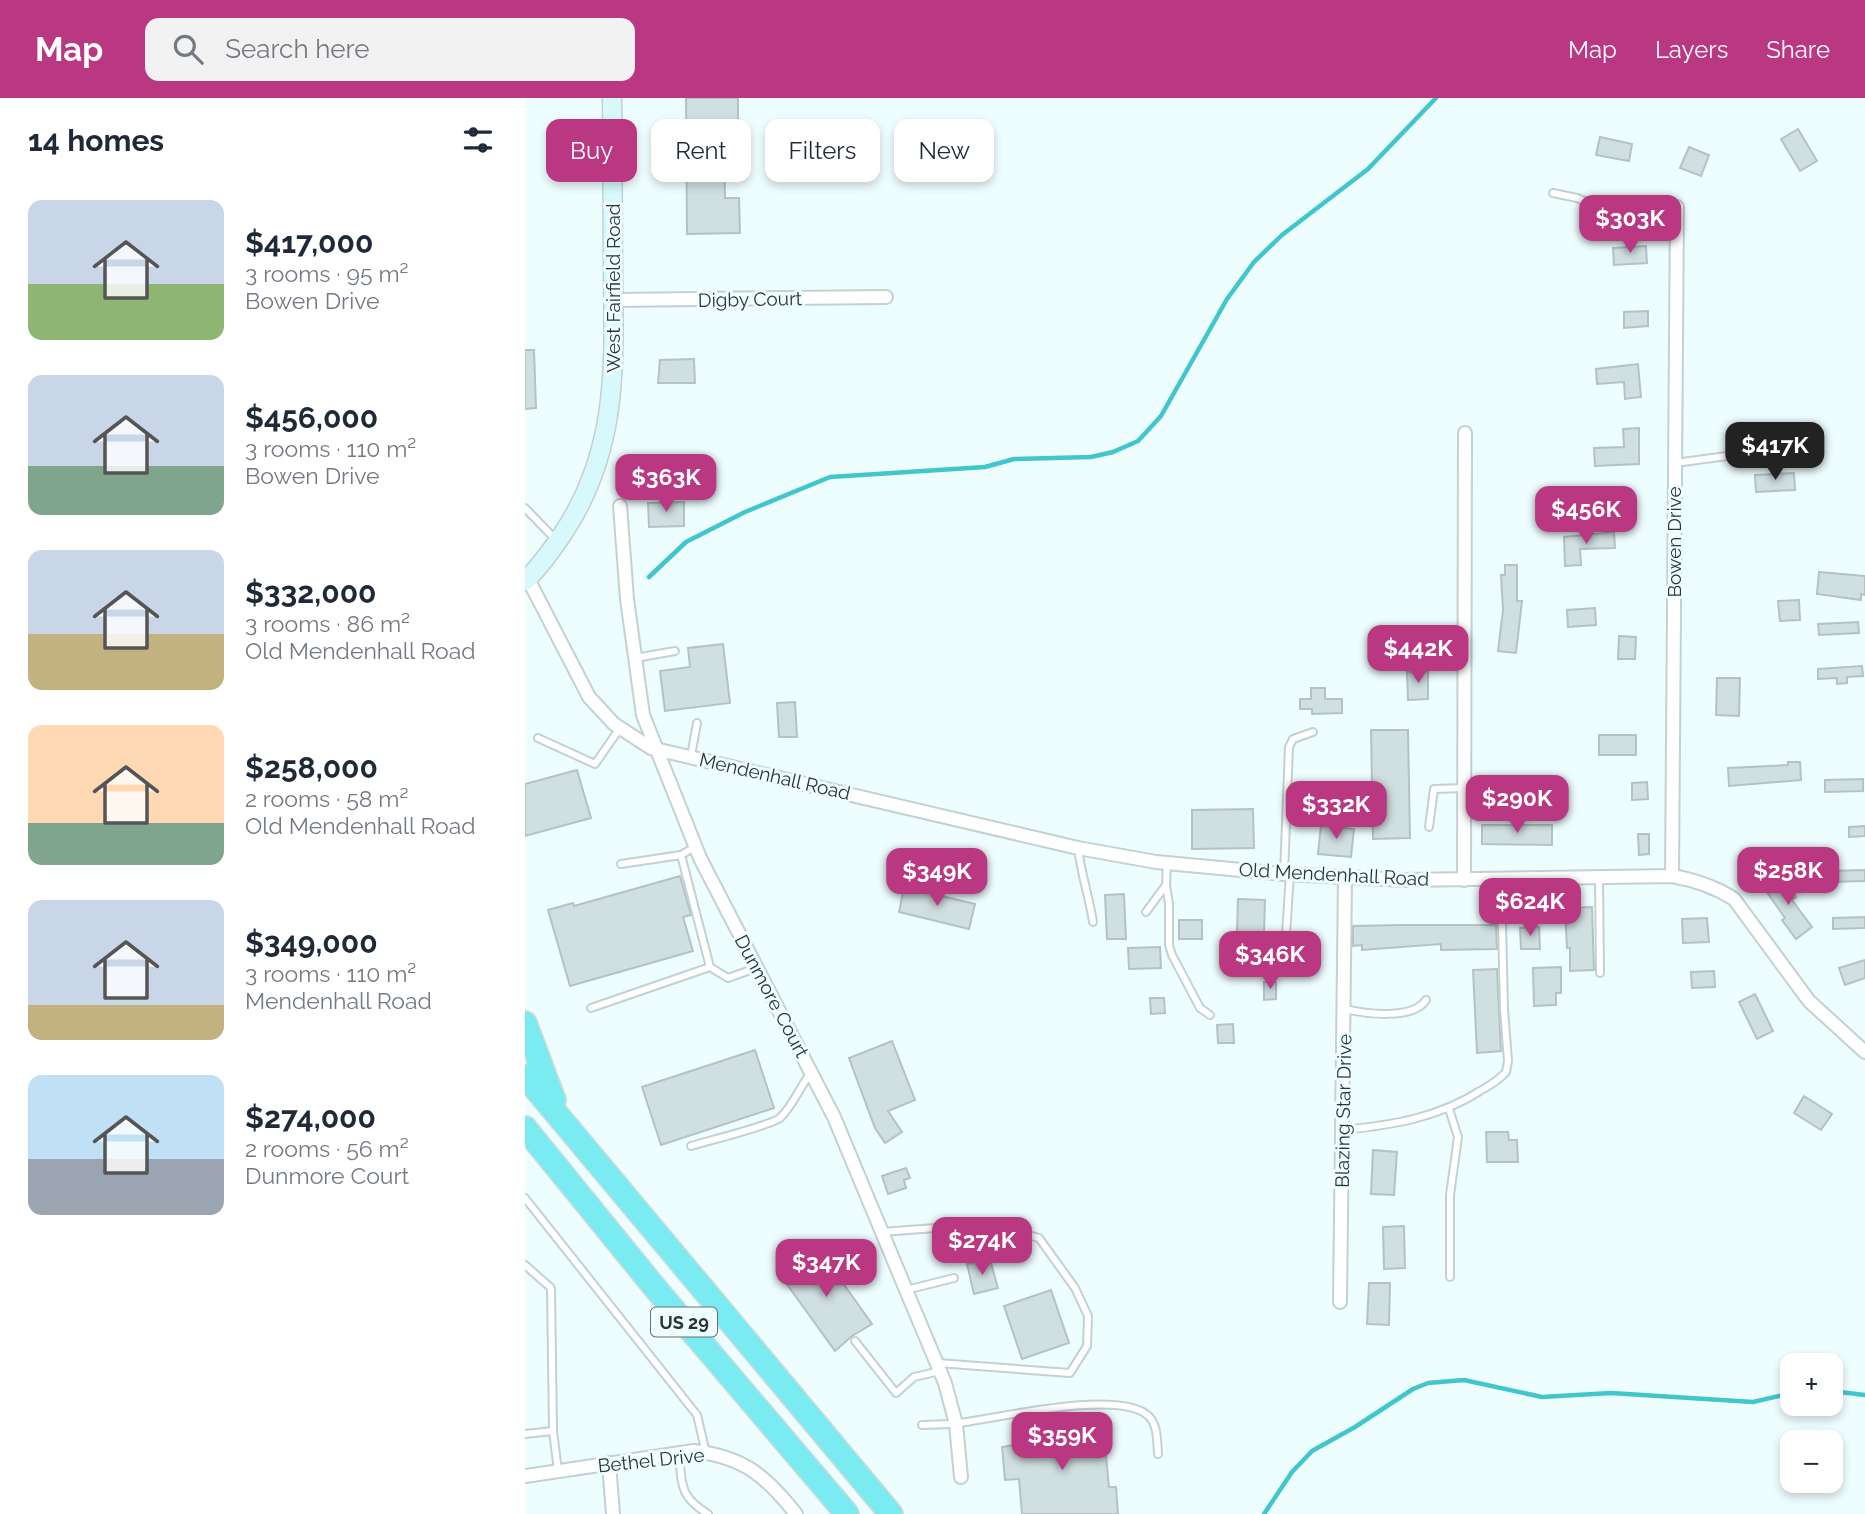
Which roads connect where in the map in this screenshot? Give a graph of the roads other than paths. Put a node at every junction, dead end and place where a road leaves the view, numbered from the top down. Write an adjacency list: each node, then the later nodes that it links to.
1 (612, 98): 5 (main road, West Fairfield Road)
2 (1553, 193): 3 (lane)
3 (1677, 208): 8 (street, Bowen Drive)
4 (886, 297): 5 (street, Digby Court)
5 (614, 300): 11 (main road, West Fairfield Road)
6 (1465, 433): 21 (street)
7 (1794, 447): 8 (lane)
8 (1675, 463): 30 (street, Bowen Drive)
9 (620, 506): 14 (street, Dunmore Court)
10 (525, 508): 11 (lane)
11 (557, 542): 12 (main road, West Fairfield Road)
12 (526, 580): 16 (street, Mendenhall Road)
13 (675, 651): 14 (lane)
14 (635, 658): 19 (street, Dunmore Court)
15 (697, 723): 20 (lane)
16 (620, 728): 18 (lane); 19 (street, Mendenhall Road)
17 (1313, 733): 29 (lane)
18 (538, 738)
19 (656, 749): 20 (street, Mendenhall Road); 23 (street, Dunmore Court)
20 (691, 756): 24 (street, Mendenhall Road)
21 (1464, 788): 22 (lane); 34 (street)
22 (1429, 827)
23 (695, 847): 26 (lane); 40 (street, Dunmore Court)
24 (1078, 848): 25 (street, Mendenhall Road); 37 (lane)
25 (1106, 854): 27 (street, Old Mendenhall Road)
26 (681, 855): 28 (lane); 39 (lane)
27 (1167, 863): 29 (street, Old Mendenhall Road); 35 (lane)
28 (621, 864)
29 (1287, 874): 31 (street, Old Mendenhall Road); 38 (lane)
30 (1672, 876): 32 (street, Old Mendenhall Road); 47 (street, Old Mendenhall Road)
31 (1345, 877): 34 (street, Old Mendenhall Road); 44 (street, Blazing Star Drive)
32 (1599, 877): 33 (street, Old Mendenhall Road); 41 (lane)
33 (1501, 879): 34 (street, Old Mendenhall Road); 50 (lane)
34 (1464, 880)
35 (1167, 885): 36 (lane); 45 (lane)
36 (1146, 912)
37 (1093, 922)
38 (1284, 964)
39 (710, 967): 40 (lane); 43 (lane)
40 (757, 967): 48 (street, Dunmore Court)
41 (1600, 973)
42 (1426, 1000): 44 (lane)
43 (591, 1008)
44 (1345, 1009): 52 (street, Blazing Star Drive)
45 (1210, 1015)
46 (525, 1023): 51 (highway)
47 (1865, 1052)
48 (811, 1072): 54 (lane); 56 (street, Dunmore Court)
49 (525, 1076): 51 (highway, US 29)
50 (1448, 1109): 52 (lane); 58 (lane)
51 (562, 1120): 79 (highway, US 29)
52 (1343, 1130): 61 (street, Blazing Star Drive)
53 (530, 1136): 78 (highway, US 29)
54 (691, 1146)
55 (525, 1198): 69 (lane)
56 (882, 1232): 60 (street, Dunmore Court); 63 (lane)
57 (525, 1265): 66 (lane)
58 (1450, 1277)
59 (954, 1278): 60 (lane)
60 (906, 1290): 63 (street, Dunmore Court)
61 (1340, 1302)
62 (855, 1341): 63 (lane)
63 (938, 1367): 64 (street, Dunmore Court)
64 (957, 1424): 65 (lane); 70 (lane); 74 (street, Dunmore Court)
65 (922, 1425)
66 (553, 1431): 67 (lane); 72 (lane)
67 (525, 1434)
68 (679, 1453): 69 (street, Bethel Drive); 71 (street, Bethel Drive); 76 (lane)
69 (706, 1453): 77 (street, Bethel Drive)
70 (1158, 1454)
71 (609, 1463): 72 (street, Bethel Drive); 75 (street)
72 (558, 1471): 73 (street, Bethel Drive)
73 (525, 1476)
74 (961, 1477)
75 (613, 1514)
76 (708, 1514)
77 (796, 1514)
78 (847, 1514)
79 (891, 1514)

